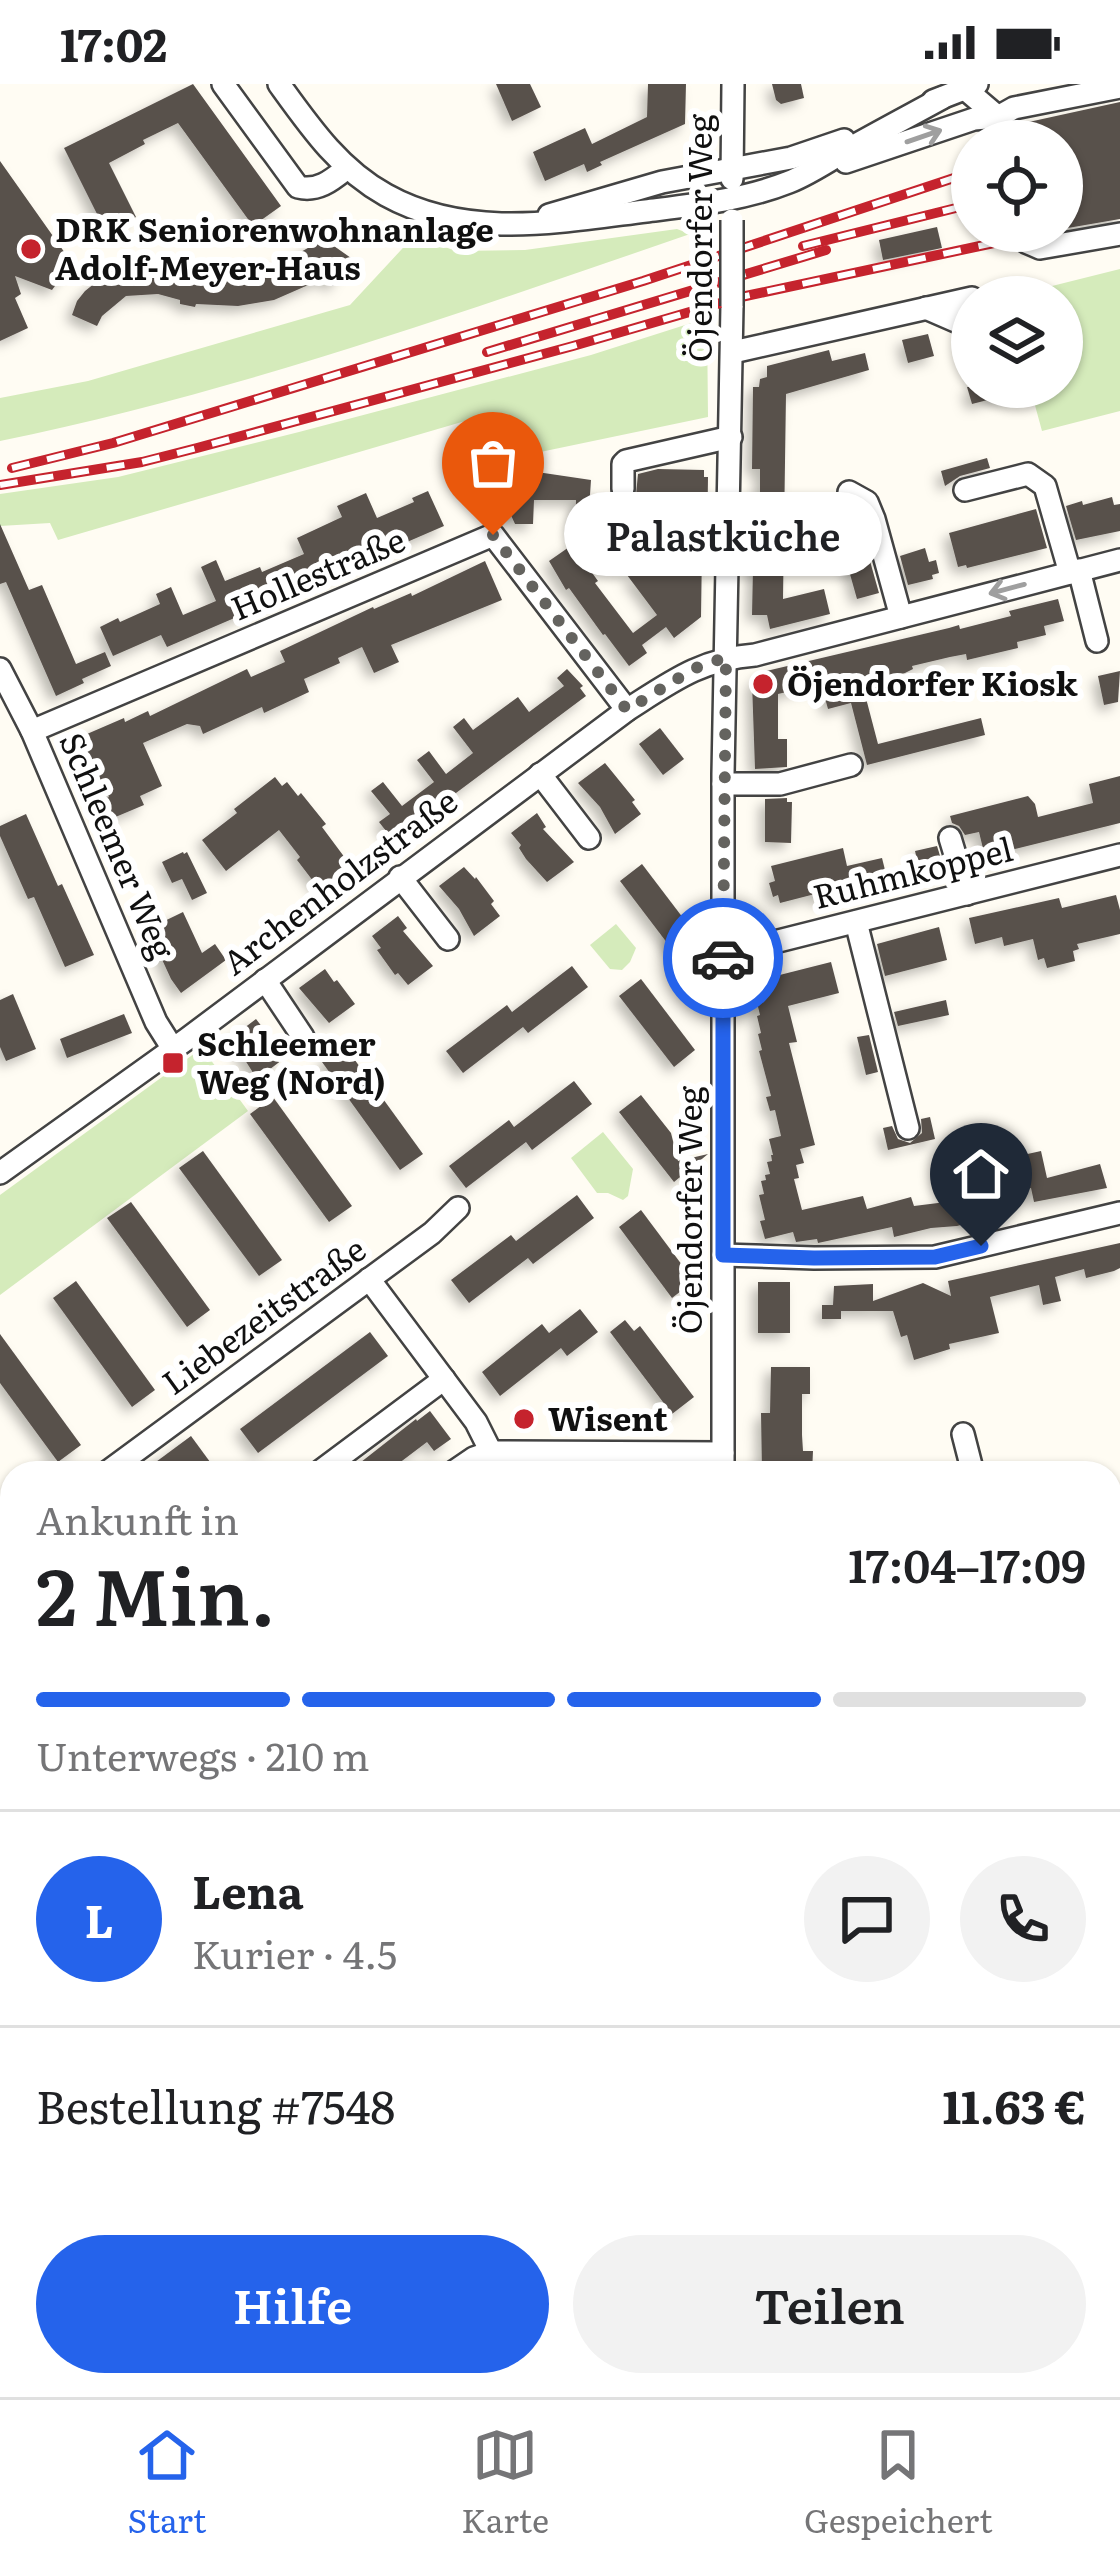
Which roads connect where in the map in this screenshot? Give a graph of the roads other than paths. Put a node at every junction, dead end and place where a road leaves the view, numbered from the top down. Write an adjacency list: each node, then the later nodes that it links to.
1 (223, 84): 9 (street)
2 (279, 84): 9 (street)
3 (733, 84): 10 (street, Öjendorfer Weg)
4 (971, 86): 6 (street); 7 (street)
5 (1120, 88): 7 (street)
6 (941, 98): 10 (street); 11 (street)
7 (998, 117): 8 (street); 11 (street, one-way to 7)
8 (998, 120)
9 (347, 168): 13 (street)
10 (731, 169): 12 (street, Öjendorfer Weg); 13 (street)
11 (794, 180): 12 (street)
12 (732, 209): 13 (street); 19 (street, Öjendorfer Weg, bridge)
13 (523, 223)
14 (1120, 234): 15 (street)
15 (1083, 240)
16 (951, 302): 17 (street)
17 (925, 308): 18 (street); 19 (street)
18 (951, 319)
19 (733, 341): 20 (street, Öjendorfer Weg)
20 (731, 437): 21 (street); 28 (street, Öjendorfer Weg)
21 (622, 489)
22 (965, 490): 25 (street)
23 (850, 492): 26 (street)
24 (1120, 560): 25 (street, Archenholzstraße)
25 (1075, 571): 26 (street, Archenholzstraße, one-way to 26); 27 (street)
26 (901, 616): 28 (street, Archenholzstraße)
27 (1097, 641)
28 (726, 657): 30 (street, Archenholzstraße); 34 (street, Öjendorfer Weg)
29 (0, 669): 31 (street, Schleemer Weg)
30 (627, 710): 31 (street, Hollestraße); 33 (street, Archenholzstraße)
31 (32, 731): 45 (street, Schleemer Weg)
32 (851, 765): 34 (street)
33 (540, 774): 35 (street); 38 (street, Archenholzstraße)
34 (723, 784): 42 (street, Öjendorfer Weg)
35 (589, 838)
36 (950, 838): 39 (street)
37 (1120, 855): 39 (street, Ruhmkoppel)
38 (400, 877): 41 (street); 43 (street, Archenholzstraße)
39 (967, 894): 40 (street, Ruhmkoppel)
40 (856, 922): 42 (street, Ruhmkoppel); 46 (street)
41 (448, 939)
42 (723, 956): 50 (street, Öjendorfer Weg)
43 (265, 980): 44 (street); 45 (street, Archenholzstraße)
44 (303, 1037)
45 (172, 1049): 47 (street, Archenholzstraße)
46 (908, 1128)
47 (0, 1173)
48 (458, 1208): 51 (street, Liebezeitstraße)
49 (1120, 1213): 50 (street)
50 (723, 1255): 59 (street, Öjendorfer Weg)
51 (369, 1279): 52 (street); 55 (street, Liebezeitstraße)
52 (444, 1379): 54 (street); 56 (street)
53 (962, 1434): 60 (street)
54 (491, 1452): 57 (street); 58 (street)
55 (122, 1461)
56 (334, 1461)
57 (470, 1461)
58 (681, 1461)
59 (723, 1461)
60 (970, 1461)

